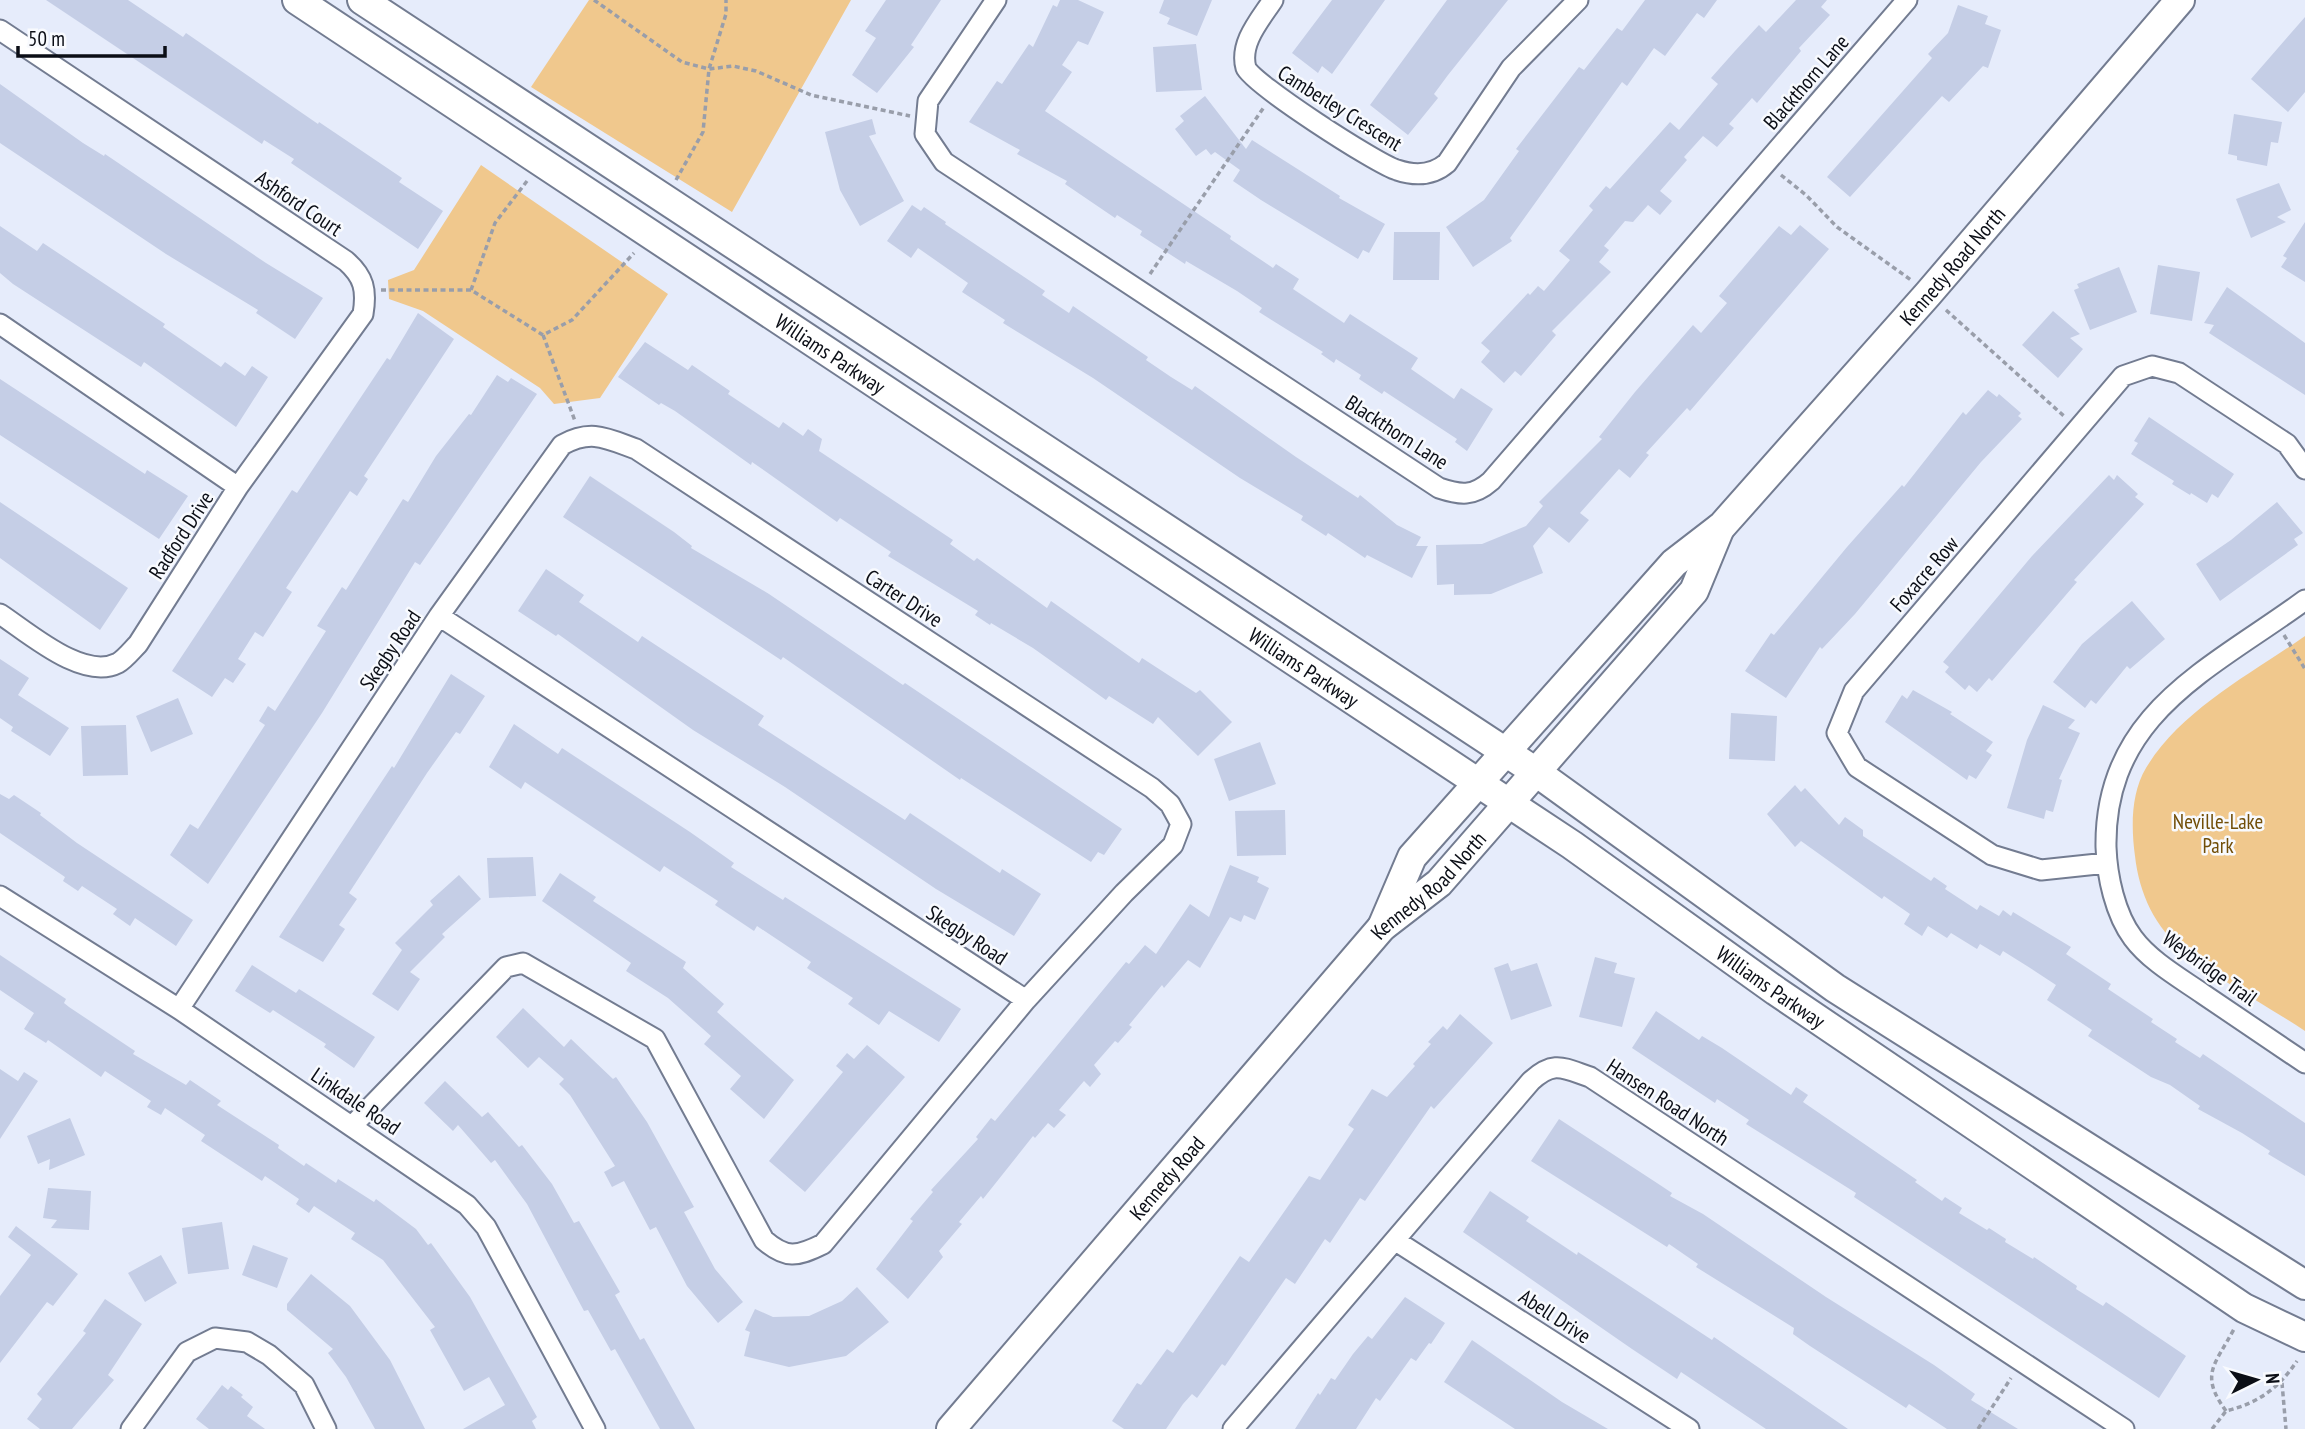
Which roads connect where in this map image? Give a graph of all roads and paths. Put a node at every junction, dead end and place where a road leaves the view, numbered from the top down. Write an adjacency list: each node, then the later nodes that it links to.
1 (297, 0): 14 (main road, Williams Parkway)
2 (362, 0): 34 (main road, Williams Parkway)
3 (594, 0): 11 (path)
4 (726, 0): 11 (path)
5 (996, 0): 13 (street)
6 (1273, 0): 12 (street, Camberley Crescent)
7 (1578, 0): 12 (street, Camberley Crescent)
8 (1907, 0): 15 (street, Blackthorn Lane)
9 (2180, 0): 21 (main road, Kennedy Road North)
10 (0, 30): 18 (street, Ashford Court)
11 (709, 69): 13 (path); 16 (path)
12 (1273, 94): 20 (path)
13 (924, 125): 20 (street, Blackthorn Lane)
14 (541, 162): 19 (path); 36 (main road, Williams Parkway)
15 (1766, 163): 20 (street, Blackthorn Lane); 21 (path)
16 (675, 181)
17 (634, 253): 23 (path)
18 (366, 290): 19 (path); 27 (street)
19 (471, 290): 23 (path)
20 (1139, 290)
21 (1928, 294): 24 (path); 28 (main road, Kennedy Road North)
22 (0, 324): 27 (street, Radford Drive)
23 (543, 335): 25 (path)
24 (2078, 429): 26 (street, Foxacre Row); 38 (street, Foxacre Row)
25 (580, 435): 31 (street); 41 (street, Carter Drive)
26 (2305, 469)
27 (238, 486): 30 (street, Radford Drive)
28 (1722, 526): 34 (main road, Kennedy Road North); 35 (main road, Kennedy Road North)
29 (2305, 600): 32 (street, Weybridge Trail)
30 (0, 614)
31 (439, 616): 41 (street, Skegby Road); 42 (street, Skegby Road)
32 (2276, 621): 33 (path); 38 (street, Weybridge Trail)
33 (2305, 669)
34 (1505, 752): 35 (main road, Williams Parkway); 36 (main road, Kennedy Road North)
35 (1536, 772): 37 (main road, Kennedy Road North); 46 (main road, Williams Parkway)
36 (1477, 783): 37 (main road, Williams Parkway); 40 (main road, Kennedy Road North)
37 (1508, 804): 40 (main road, Kennedy Road North); 47 (main road, Williams Parkway)
38 (2107, 863): 43 (street, Weybridge Trail)
39 (0, 896): 42 (street, Linkdale Road)
40 (1382, 927): 55 (main road, Kennedy Road)
41 (1026, 1000): 44 (street)
42 (179, 1009): 44 (street, Linkdale Road)
43 (2305, 1063)
44 (352, 1125): 54 (street, Linkdale Road)
45 (1396, 1241): 49 (street, Hansen Road North); 56 (street, Hansen Road North); 57 (street, Abell Drive)
46 (2305, 1285)
47 (2244, 1308): 48 (main road, Williams Parkway); 51 (path)
48 (2301, 1349): 50 (path)
49 (2022, 1362): 58 (path); 59 (street, Hansen Road North)
50 (2282, 1383): 51 (path); 61 (path)
51 (2226, 1411): 60 (path)
52 (131, 1429): 53 (street)
53 (326, 1429)
54 (595, 1429)
55 (950, 1429)
56 (1233, 1429)
57 (1689, 1429)
58 (1978, 1429)
59 (2124, 1429)
60 (2212, 1429)
61 (2286, 1429)

